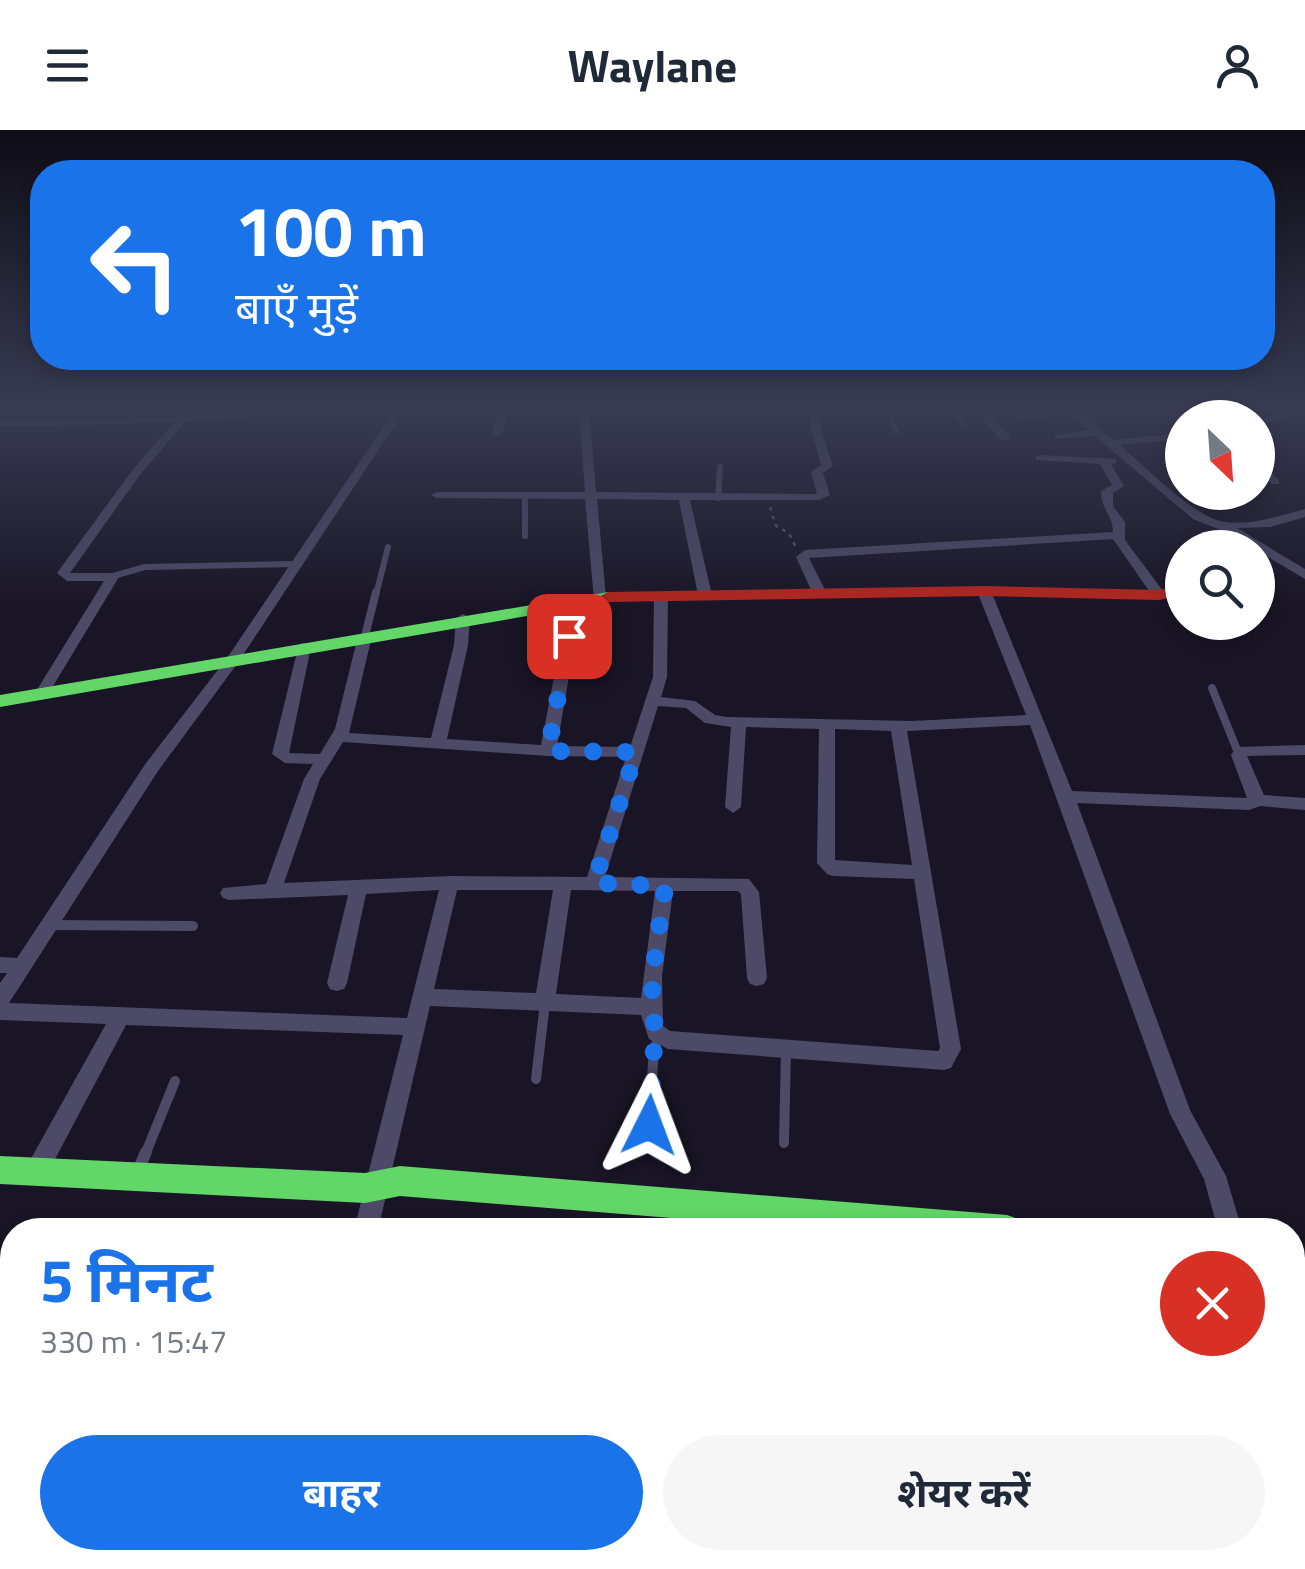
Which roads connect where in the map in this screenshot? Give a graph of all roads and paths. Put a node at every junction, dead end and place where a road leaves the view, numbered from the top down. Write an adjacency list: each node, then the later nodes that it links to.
1 (134, 475): 24 (street)
2 (356, 475): 22 (street)
3 (590, 475): 10 (street)
4 (719, 475): 12 (lane)
5 (818, 475): 13 (street)
6 (1112, 475): 18 (street)
7 (1150, 475): 15 (street)
8 (437, 495): 9 (street)
9 (525, 496): 10 (street); 17 (lane)
10 (592, 496): 11 (street); 31 (street)
11 (684, 498): 12 (street); 29 (street)
12 (718, 498): 13 (street)
13 (752, 499): 20 (path)
14 (1305, 513): 15 (street)
15 (1218, 525): 16 (street)
16 (1224, 530)
17 (526, 536)
18 (1118, 536): 20 (street); 25 (street)
19 (388, 547): 34 (lane)
20 (804, 554): 27 (street)
21 (1275, 560): 23 (street)
22 (297, 564): 24 (lane); 36 (street)
23 (1305, 575)
24 (112, 576): 38 (street)
25 (1165, 586)
26 (984, 590): 27 (street); 28 (street); 41 (street)
27 (819, 592): 29 (street)
28 (1165, 592)
29 (706, 595): 30 (street)
30 (661, 596): 31 (street); 40 (street)
31 (600, 597): 32 (street)
32 (569, 601): 33 (street); 48 (street)
33 (463, 618): 34 (street); 46 (street)
34 (366, 636): 35 (street); 45 (street)
35 (304, 647): 36 (street); 51 (street)
36 (232, 660): 38 (street); 64 (street)
37 (1212, 688): 50 (lane)
38 (42, 694): 39 (street)
39 (0, 700)
40 (654, 701): 42 (street); 49 (street)
41 (1034, 720): 44 (street); 52 (street)
42 (739, 722): 43 (street); 55 (street)
43 (827, 725): 44 (street); 56 (street)
44 (898, 726): 56 (street)
45 (338, 737): 46 (street); 51 (street)
46 (438, 742): 48 (street)
47 (1305, 750): 50 (street)
48 (548, 751): 49 (street)
49 (636, 752): 59 (street)
50 (1239, 755): 53 (street)
51 (321, 759): 62 (street)
52 (1066, 797): 53 (street); 89 (street)
53 (1258, 800): 54 (street)
54 (1305, 804)
55 (733, 806)
56 (922, 872): 78 (street)
57 (450, 883): 58 (street); 60 (street); 70 (street)
58 (562, 883): 59 (street); 72 (street)
59 (594, 883): 61 (street)
60 (358, 886): 62 (street); 69 (street)
61 (665, 886): 68 (street); 73 (street)
62 (272, 889): 63 (street)
63 (229, 892)
64 (48, 925): 65 (lane); 67 (street)
65 (193, 926)
66 (0, 964): 67 (street)
67 (22, 966): 71 (street)
68 (757, 978)
69 (337, 983)
70 (421, 997): 72 (street); 76 (street)
71 (0, 1000)
72 (545, 1003): 73 (street); 79 (lane)
73 (652, 1007): 77 (street)
74 (0, 1011): 75 (street)
75 (120, 1015): 76 (street); 84 (street)
76 (413, 1026): 86 (street)
77 (660, 1036): 78 (street); 81 (lane)
78 (786, 1050): 82 (lane)
79 (536, 1079)
80 (175, 1082): 85 (lane)
81 (649, 1125)
82 (784, 1143)
83 (0, 1170): 84 (street)
84 (36, 1172): 85 (street)
85 (135, 1178): 86 (street)
86 (379, 1183): 87 (street); 88 (street)
87 (369, 1218)
88 (862, 1218)
89 (1227, 1218)

